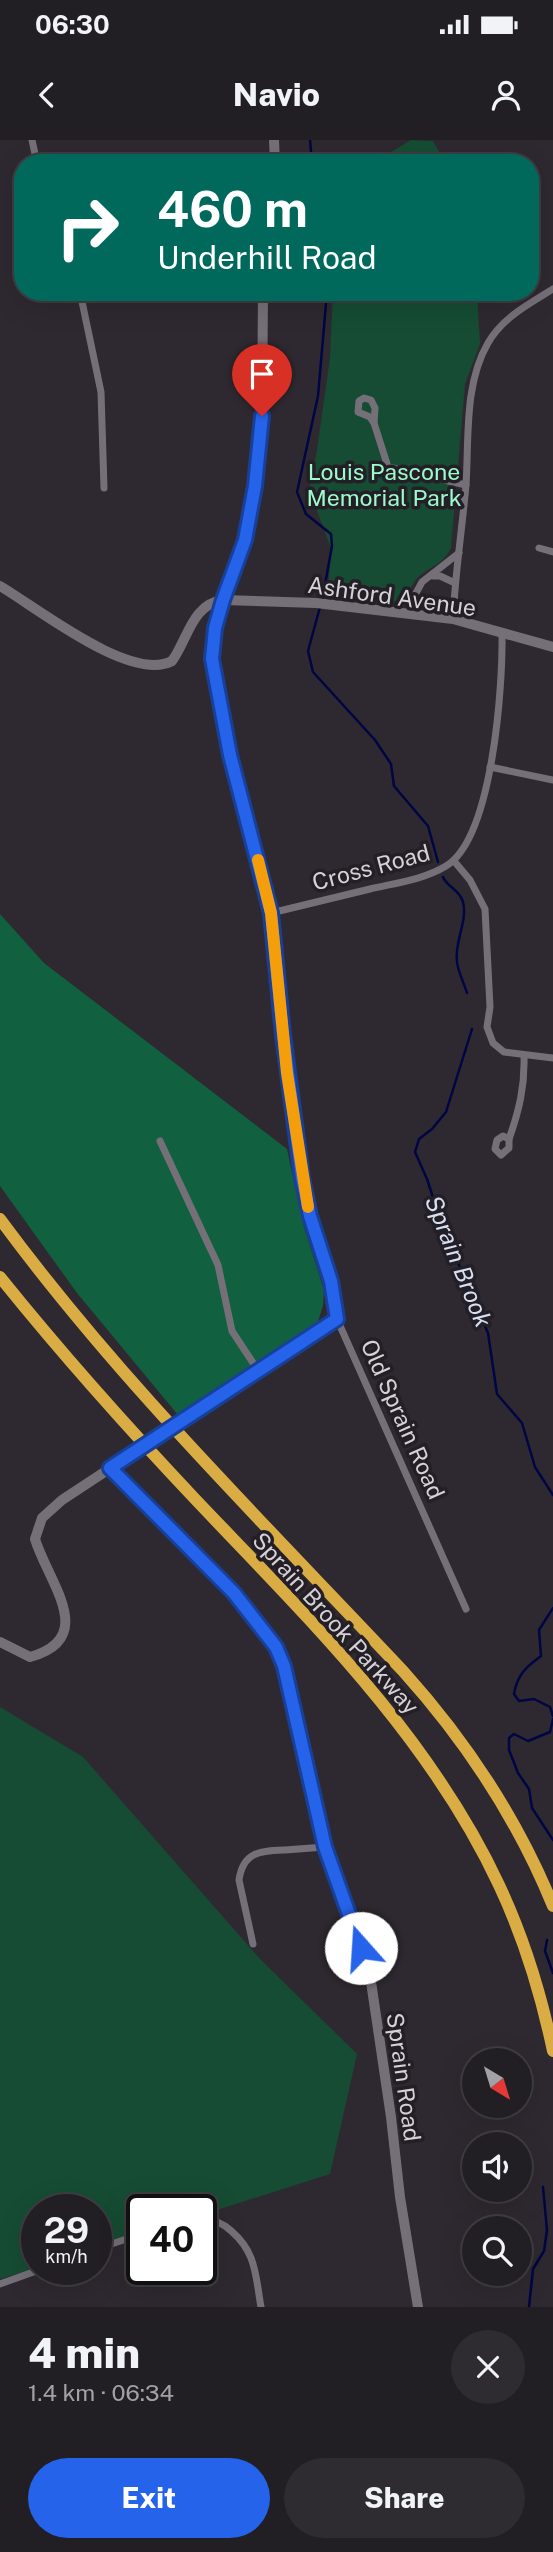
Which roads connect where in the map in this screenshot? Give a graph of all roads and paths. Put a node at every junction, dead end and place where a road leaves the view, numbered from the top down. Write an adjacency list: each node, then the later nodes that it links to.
1 (82, 301): 6 (street)
2 (263, 301): 13 (street, Old Sprain Road)
3 (535, 301): 5 (street)
4 (374, 423): 5 (street)
5 (466, 485): 9 (street)
6 (104, 488)
7 (539, 548): 8 (street)
8 (553, 552)
9 (458, 553): 10 (street); 11 (street)
10 (433, 576): 11 (street); 14 (street)
11 (455, 583): 15 (street)
12 (0, 586): 13 (street)
13 (223, 600): 14 (street, Ashford Avenue); 21 (street, Old Sprain Road)
14 (412, 614): 15 (street, Ashford Avenue)
15 (453, 619): 16 (street, Ashford Avenue)
16 (502, 633): 17 (street, Ashford Avenue); 18 (street, Cross Road)
17 (553, 647)
18 (490, 767): 19 (street); 20 (street, Cross Road)
19 (553, 780)
20 (454, 861): 21 (street, Cross Road); 22 (street)
21 (271, 913): 28 (street, Old Sprain Road)
22 (524, 1056): 23 (street); 24 (street)
23 (553, 1058)
24 (509, 1139)
25 (160, 1141): 29 (street)
26 (0, 1219): 34 (highway, Sprain Brook Parkway)
27 (0, 1277): 36 (highway, Sprain Brook Parkway)
28 (337, 1319): 29 (street); 31 (street, Old Sprain Road)
29 (260, 1373): 30 (street)
30 (110, 1468): 32 (street); 33 (street, Sprain Road)
31 (466, 1609)
32 (0, 1642)
33 (325, 1847): 35 (street); 41 (street, Sprain Road)
34 (553, 1906)
35 (253, 1944)
36 (553, 2051)
37 (217, 2222): 40 (street)
38 (21, 2276): 39 (street)
39 (0, 2284)
40 (261, 2307)
41 (418, 2307)

